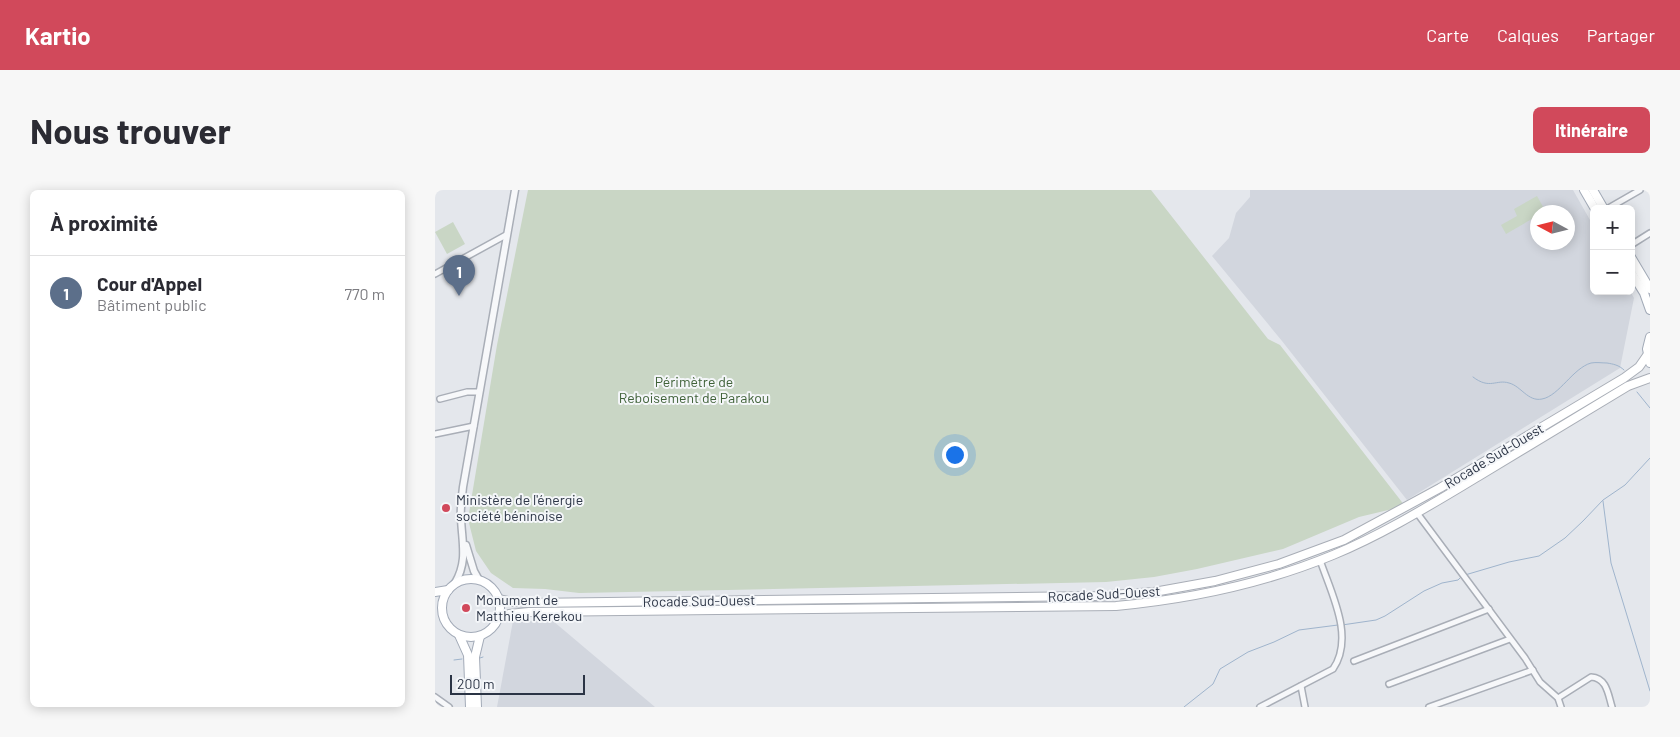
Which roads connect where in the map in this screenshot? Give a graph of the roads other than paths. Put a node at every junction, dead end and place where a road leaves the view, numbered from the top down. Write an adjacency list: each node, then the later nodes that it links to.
1 (515, 190): 9 (street)
2 (1584, 190): 5 (main road)
3 (1593, 190): 6 (main road)
4 (1640, 190): 7 (street)
5 (1593, 205)
6 (1602, 205)
7 (1612, 205)
8 (1650, 233): 10 (street)
9 (506, 234): 12 (street); 19 (street)
10 (1635, 242)
11 (1635, 264): 14 (main road)
12 (435, 274)
13 (1635, 278): 15 (main road)
14 (1650, 289)
15 (1650, 310)
16 (1650, 337): 17 (main road)
17 (1649, 359): 30 (main road, Rocade Sud-Ouest)
18 (1650, 378): 23 (main road, Rocade Sud-Ouest)
19 (479, 392): 20 (street); 21 (street)
20 (440, 400)
21 (474, 426): 22 (street); 24 (street)
22 (435, 434)
23 (1417, 513): 25 (main road, Rocade Sud-Ouest); 32 (street)
24 (462, 532): 26 (street); 27 (street)
25 (1319, 560): 34 (main road, Rocade Sud-Ouest); 41 (street)
26 (479, 580): 27 (main road); 30 (main road)
27 (455, 583): 28 (main road)
28 (448, 590): 29 (main road); 33 (main road)
29 (435, 592)
30 (498, 599): 34 (main road)
31 (435, 608): 33 (main road)
32 (1489, 609): 37 (street); 38 (street)
33 (442, 613): 35 (main road)
34 (498, 617): 36 (main road)
35 (459, 635): 36 (main road); 46 (main road)
36 (480, 636): 47 (main road)
37 (1510, 639): 39 (street); 40 (street)
38 (1354, 661)
39 (1533, 670): 43 (street); 44 (street)
40 (1389, 684)
41 (1301, 686): 48 (street); 49 (street)
42 (435, 697): 45 (street)
43 (1558, 698): 51 (street); 52 (street)
44 (1438, 705): 50 (street)
45 (449, 707)
46 (470, 707)
47 (477, 707)
48 (1260, 707)
49 (1305, 707)
50 (1429, 707)
51 (1561, 707)
52 (1612, 707)

